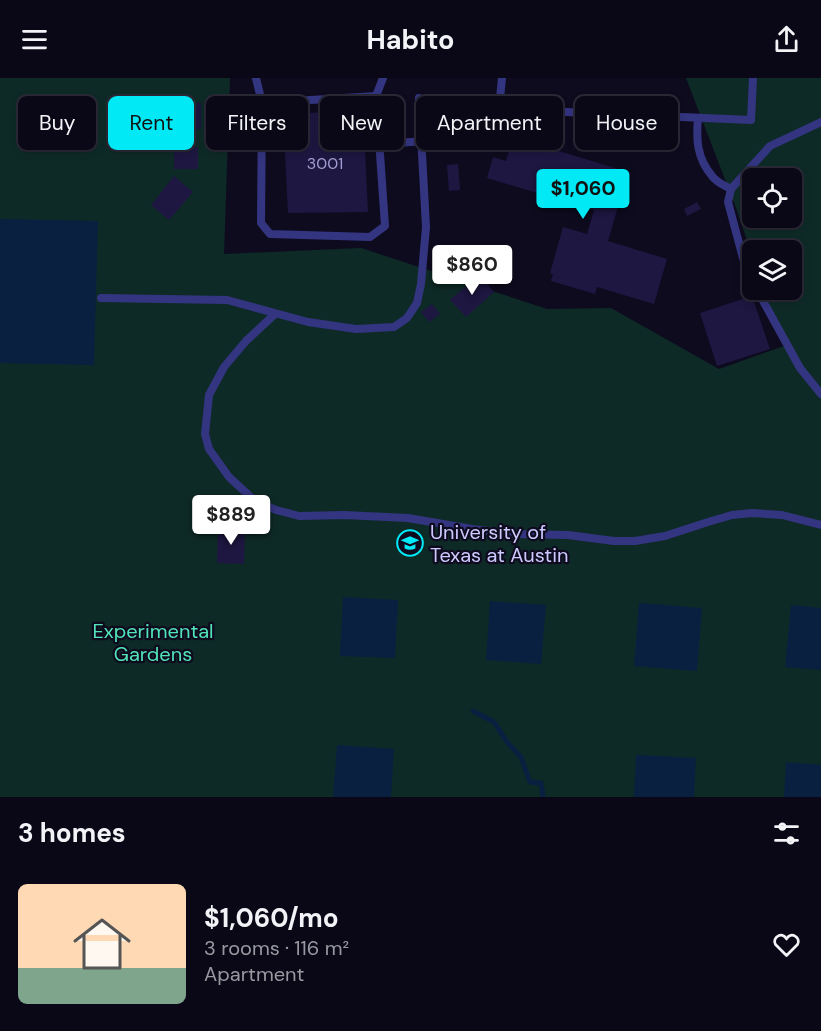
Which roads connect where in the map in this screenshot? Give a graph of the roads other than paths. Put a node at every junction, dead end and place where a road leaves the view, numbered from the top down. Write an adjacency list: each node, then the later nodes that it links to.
1 (256, 78): 5 (lane)
2 (383, 78): 6 (lane)
3 (502, 78): 7 (lane)
4 (753, 78): 9 (lane)
5 (260, 96)
6 (376, 96)
7 (500, 96)
8 (563, 112): 9 (lane)
9 (698, 118): 14 (lane)
10 (821, 122): 14 (lane)
11 (261, 150): 12 (lane)
12 (380, 150)
13 (421, 150): 18 (lane)
14 (731, 189): 15 (lane)
15 (742, 254)
16 (101, 298): 18 (lane)
17 (763, 300): 19 (lane)
18 (275, 314): 20 (lane)
19 (821, 394)
20 (821, 525)

